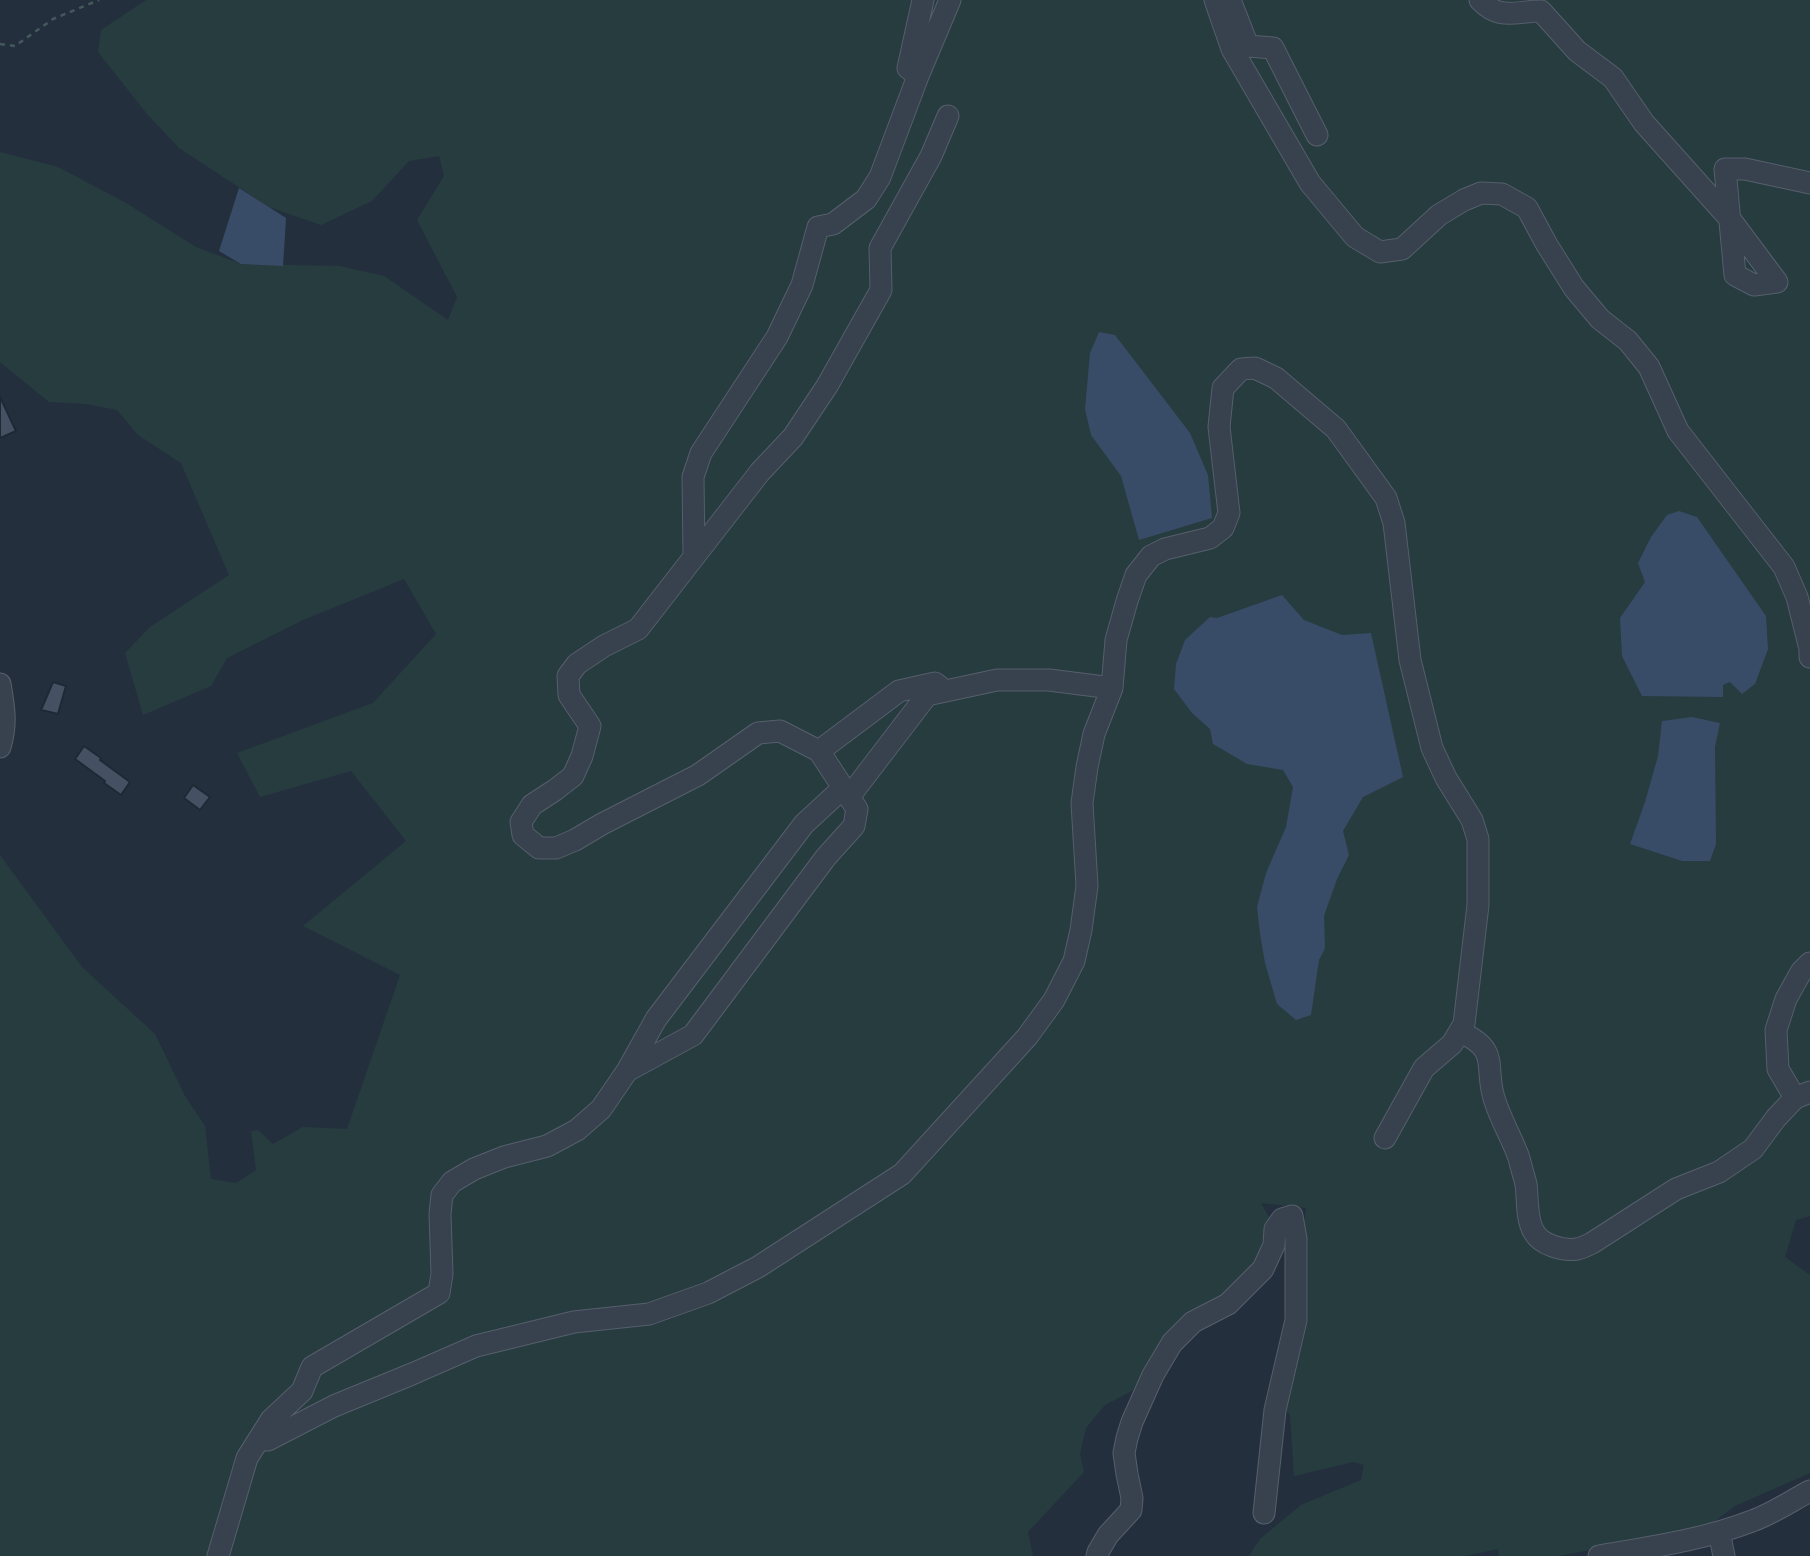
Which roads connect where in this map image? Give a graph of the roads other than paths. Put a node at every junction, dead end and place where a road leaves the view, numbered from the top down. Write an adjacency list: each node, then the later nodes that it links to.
1 (923, 0): 6 (street)
2 (950, 0): 6 (street)
3 (1215, 0): 11 (street)
4 (1230, 0): 8 (street)
5 (1480, 0): 9 (street)
6 (918, 76): 10 (street)
7 (948, 116): 10 (street)
8 (1317, 135)
9 (1810, 183)
10 (694, 556): 16 (street)
11 (1810, 657)
12 (0, 684): 15 (street)
13 (1112, 688): 14 (street); 19 (street); 23 (street)
14 (944, 691): 16 (street); 17 (street)
15 (0, 747)
16 (818, 751): 17 (street)
17 (846, 792): 20 (street); 20 (street)
18 (1810, 962): 21 (street)
19 (1460, 1032): 21 (street); 22 (street)
20 (627, 1071): 23 (street)
21 (1802, 1095)
22 (1385, 1138)
23 (259, 1439): 27 (street)
24 (1810, 1491): 26 (street)
25 (1264, 1513): 28 (street)
26 (1719, 1532): 29 (street); 30 (street)
27 (219, 1556)
28 (1097, 1556)
29 (1599, 1556)
30 (1724, 1556)

